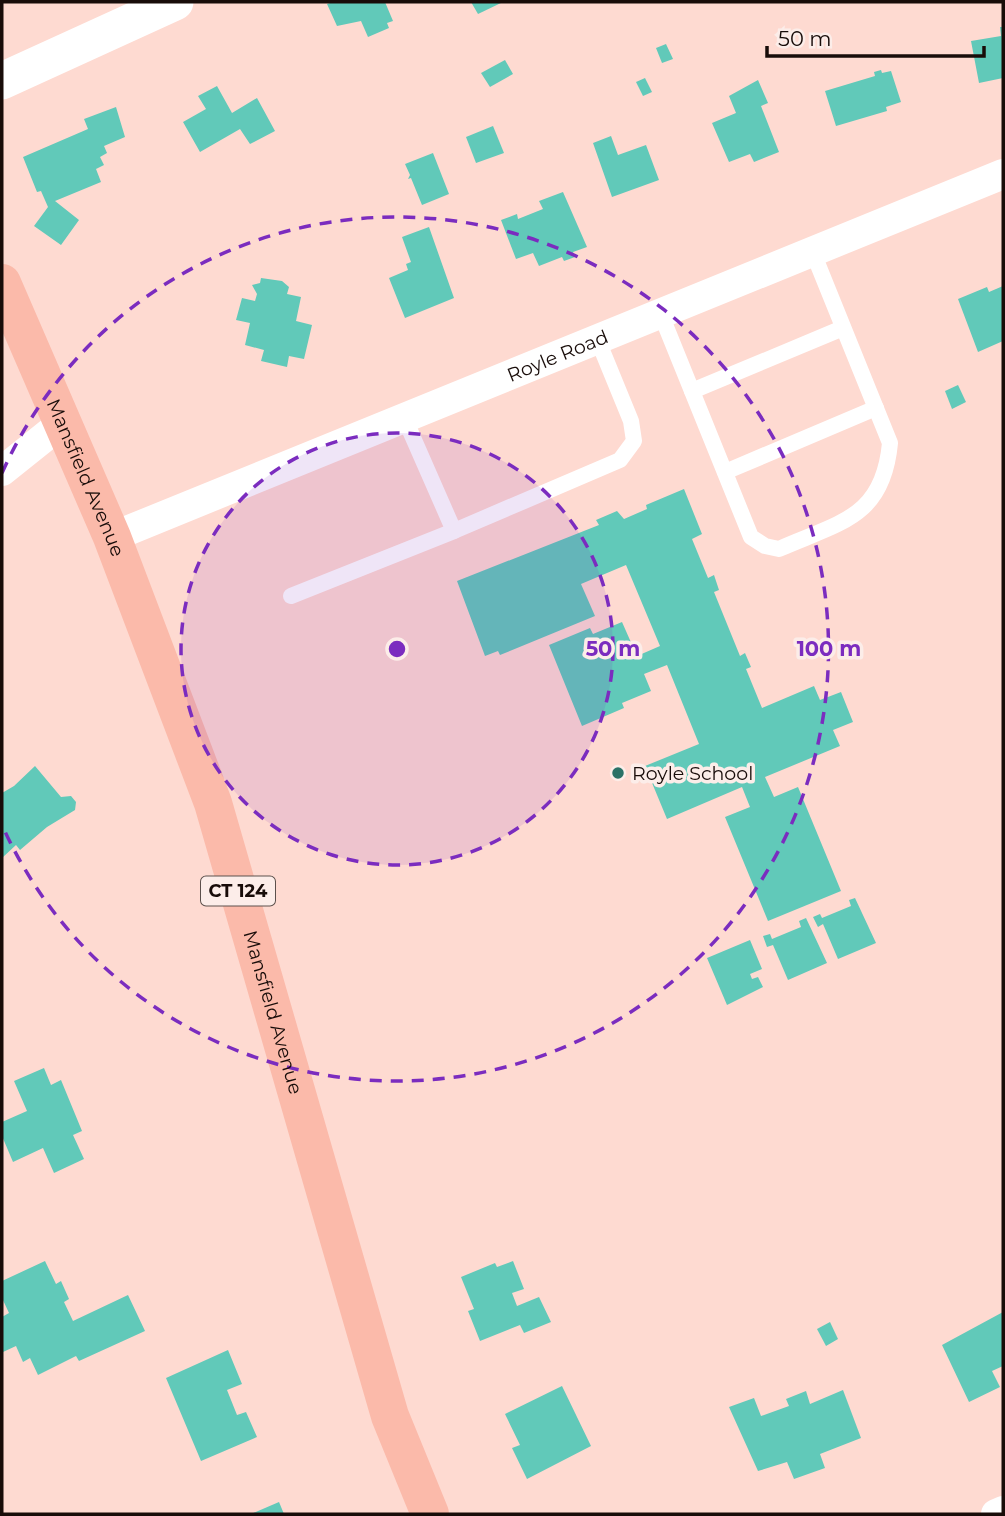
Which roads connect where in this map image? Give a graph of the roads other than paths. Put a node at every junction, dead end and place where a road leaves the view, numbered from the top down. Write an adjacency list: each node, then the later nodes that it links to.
1 (174, 2): 2 (street)
2 (2, 81)
3 (1003, 174): 4 (street, Royle Road)
4 (812, 250): 6 (street, Royle Road); 7 (lane)
5 (2, 284): 12 (main road, Mansfield Avenue / CT 124)
6 (660, 312): 8 (street, Royle Road); 9 (lane)
7 (843, 328): 9 (lane); 10 (lane)
8 (597, 338): 11 (street, Royle Road); 15 (lane)
9 (692, 391): 14 (lane)
10 (876, 408): 14 (lane); 14 (lane)
11 (404, 417): 15 (lane); 16 (street, Royle Road)
12 (62, 424): 13 (street); 16 (main road, Mansfield Avenue / CT 124)
13 (2, 471)
14 (725, 472)
15 (454, 531): 17 (lane)
16 (113, 537): 19 (main road, Mansfield Avenue / CT 124)
17 (291, 596)
18 (1003, 1511): 20 (street)
19 (430, 1514)
20 (996, 1514)

